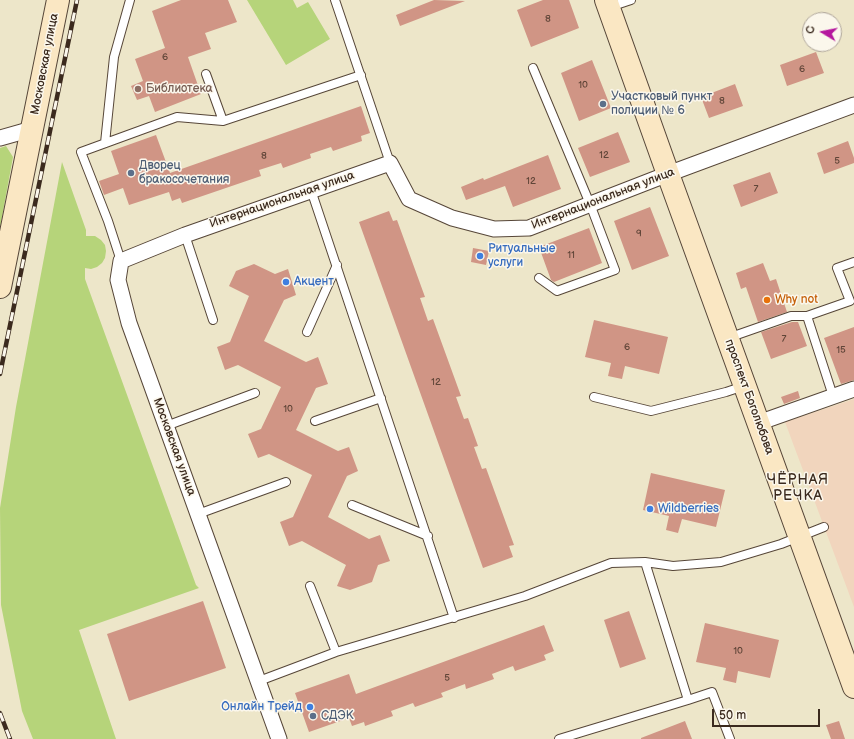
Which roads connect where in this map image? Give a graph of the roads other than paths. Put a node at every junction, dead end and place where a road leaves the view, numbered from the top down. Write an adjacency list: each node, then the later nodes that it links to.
1 (58, 0): 11 (main road, Московская улица)
2 (130, 0): 13 (lane)
3 (334, 0): 8 (lane)
4 (631, 0): 5 (lane)
5 (608, 4): 15 (main road, проспект Боголюбова)
6 (533, 68): 17 (lane)
7 (206, 74): 10 (lane)
8 (361, 75): 10 (lane); 14 (lane)
9 (854, 105): 15 (street, Интернациональная улица)
10 (223, 121): 13 (lane)
11 (32, 129): 12 (street, Московская улица); 23 (main road, Московская улица)
12 (0, 138)
13 (105, 143): 19 (lane, Московская улица)
14 (390, 163): 16 (street, Интернациональная улица); 17 (street, Интернациональная улица)
15 (668, 174): 17 (street, Интернациональная улица); 27 (main road, проспект Боголюбова)
16 (311, 190): 18 (street, Интернациональная улица); 21 (lane)
17 (590, 204): 22 (lane)
18 (185, 235): 19 (street, Интернациональная улица); 25 (lane)
19 (121, 261): 36 (street, Московская улица)
20 (854, 262): 24 (lane)
21 (337, 264): 26 (lane); 33 (lane)
22 (540, 278)
23 (0, 287)
24 (807, 316): 27 (lane); 31 (lane)
25 (213, 320)
26 (307, 332)
27 (728, 338): 28 (main road, проспект Боголюбова)
28 (745, 386): 32 (lane); 35 (main road, проспект Боголюбова)
29 (854, 389): 31 (street)
30 (255, 393): 36 (lane)
31 (833, 396): 35 (street)
32 (594, 397)
33 (381, 398): 34 (lane); 41 (lane)
34 (315, 421)
35 (758, 423): 42 (main road, проспект Боголюбова)
36 (166, 426): 39 (street, Московская улица)
37 (286, 482): 39 (lane)
38 (352, 505): 41 (lane)
39 (198, 514): 47 (street, Московская улица)
40 (824, 527): 42 (lane)
41 (428, 536): 45 (lane)
42 (799, 536): 43 (lane); 48 (main road, проспект Боголюбова)
43 (645, 562): 45 (lane); 49 (lane)
44 (310, 586): 46 (lane)
45 (454, 618): 46 (lane)
46 (336, 652): 47 (lane)
47 (259, 682): 50 (street, Московская улица)
48 (854, 688)
49 (688, 700): 51 (lane); 52 (lane)
50 (279, 739)
51 (559, 739)
52 (730, 739)

